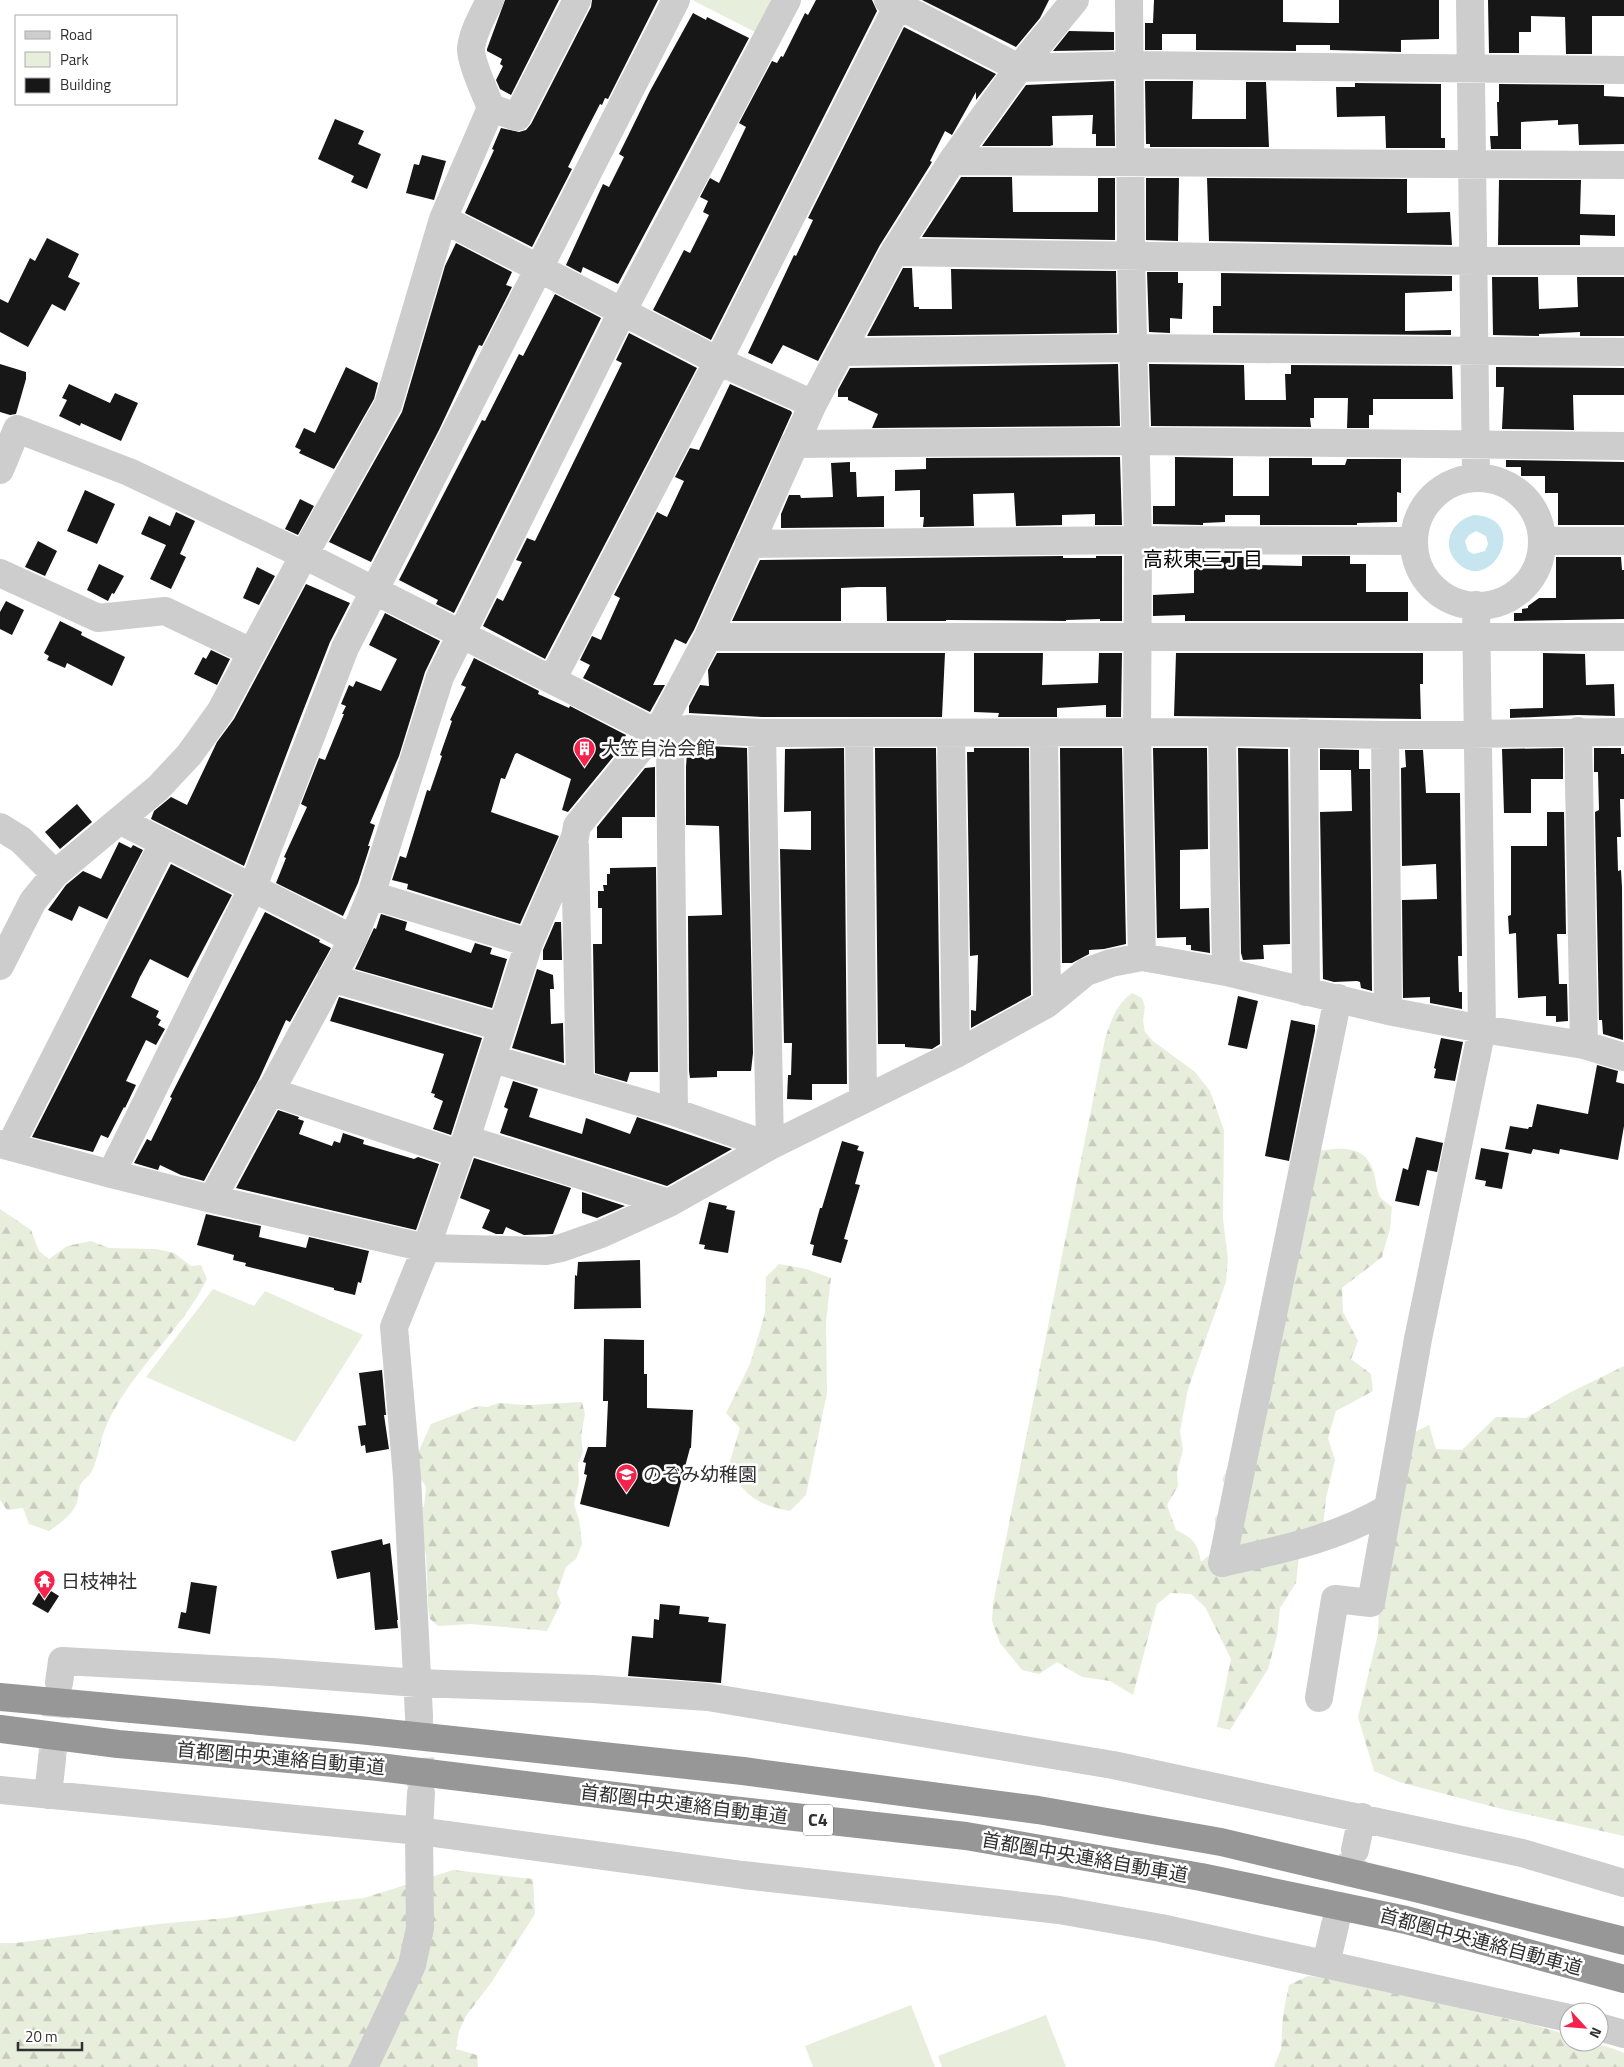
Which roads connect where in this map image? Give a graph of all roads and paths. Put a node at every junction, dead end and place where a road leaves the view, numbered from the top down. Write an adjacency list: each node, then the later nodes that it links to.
1 (490, 0): 13 (street)
2 (577, 0): 13 (street)
3 (676, 0): 23 (street)
4 (787, 0): 24 (street)
5 (1075, 0): 10 (street)
6 (1129, 0): 9 (street)
7 (1470, 0): 11 (street)
8 (893, 3): 10 (street); 29 (street)
9 (1130, 65): 10 (street); 11 (street); 15 (street)
10 (1019, 68): 14 (street)
11 (1471, 70): 12 (street); 16 (street)
12 (1624, 70)
13 (492, 108): 18 (street)
14 (952, 161): 15 (street); 19 (street)
15 (1131, 162): 16 (street); 20 (street)
16 (1472, 165): 17 (street); 21 (street)
17 (1624, 165)
18 (444, 219): 23 (street); 42 (street)
19 (894, 252): 20 (street); 26 (street)
20 (1131, 256): 21 (street); 25 (street)
21 (1473, 261): 22 (street); 27 (street)
22 (1624, 261)
23 (539, 267): 24 (street); 44 (street)
24 (622, 312): 29 (street); 46 (street)
25 (1133, 348): 26 (street); 27 (street); 31 (street)
26 (842, 352): 30 (street)
27 (1474, 352): 28 (street); 33 (street)
28 (1624, 352)
29 (718, 361): 30 (street); 52 (street)
30 (814, 404): 32 (street)
31 (1136, 441): 32 (street); 33 (street); 37 (street)
32 (794, 444): 41 (street)
33 (1476, 446): 34 (street); 36 (street)
34 (1624, 446)
35 (0, 470): 42 (street)
36 (1476, 477): 38 (street); 39 (street)
37 (1138, 540): 38 (street); 41 (street); 50 (street)
38 (1413, 541): 45 (street)
39 (1543, 541): 40 (street); 45 (street)
40 (1624, 541)
41 (749, 544): 47 (street)
42 (304, 555): 44 (street); 51 (street)
43 (0, 572): 51 (street)
44 (374, 588): 46 (street); 70 (street)
45 (1476, 605): 48 (street)
46 (462, 634): 52 (street); 71 (street)
47 (708, 637): 50 (street); 57 (street)
48 (1478, 637): 49 (street); 50 (street); 55 (street)
49 (1624, 637)
50 (1139, 638): 62 (street)
51 (251, 652): 65 (street)
52 (552, 680): 57 (street)
53 (1578, 731): 55 (street); 56 (street); 84 (street)
54 (1222, 732): 62 (street); 63 (street); 76 (street)
55 (1479, 732): 64 (street); 83 (street)
56 (1624, 732)
57 (657, 733): 58 (street); 67 (street); 91 (street)
58 (762, 733): 59 (street); 94 (street)
59 (859, 733): 60 (street); 90 (street)
60 (951, 733): 61 (street); 85 (street)
61 (1044, 733): 62 (street); 80 (street)
62 (1137, 733): 74 (street)
63 (1304, 733): 64 (street); 78 (street)
64 (1385, 735): 81 (street)
65 (121, 820): 68 (street); 69 (street)
66 (0, 827): 69 (street)
67 (575, 837): 73 (street); 88 (street)
68 (164, 844): 70 (street); 92 (street)
69 (55, 874): 75 (street)
70 (252, 889): 72 (street); 95 (street)
71 (371, 895): 72 (street); 73 (street)
72 (353, 939): 77 (street)
73 (529, 943): 82 (street)
74 (1142, 957): 76 (street); 80 (street)
75 (0, 966)
76 (1226, 972): 78 (street)
77 (332, 978): 82 (street); 89 (street)
78 (1306, 992): 79 (street)
79 (1338, 998): 81 (street); 99 (street)
80 (1047, 1004): 85 (street)
81 (1388, 1011): 83 (street)
82 (501, 1027): 87 (street)
83 (1482, 1029): 84 (street); 99 (street)
84 (1584, 1045): 86 (street)
85 (956, 1054): 90 (street)
86 (1624, 1056)
87 (493, 1059): 88 (street); 93 (street)
88 (580, 1084): 91 (street)
89 (269, 1091): 93 (street); 96 (street)
90 (863, 1099): 94 (street)
91 (674, 1112): 94 (street)
92 (5, 1145): 95 (street)
93 (462, 1146): 97 (street); 98 (street)
94 (770, 1146): 97 (street)
95 (110, 1174): 96 (street)
96 (212, 1199): 98 (street)
97 (669, 1203): 98 (street)
98 (426, 1248): 101 (street)
99 (1388, 1508): 103 (street)
100 (59, 1683): 101 (street)
101 (417, 1683): 104 (street); 110 (street)
102 (0, 1697): 115 (highway, 首都圏中央連絡自動車道 / C4)
103 (1319, 1698)
104 (419, 1716)
105 (0, 1729): 117 (highway, 首都圏中央連絡自動車道 / C4)
106 (52, 1759): 109 (street)
107 (0, 1790): 109 (street)
108 (421, 1793): 111 (street)
109 (48, 1794): 111 (street)
110 (1362, 1818): 112 (street); 113 (street)
111 (419, 1831): 116 (street); 121 (street)
112 (1355, 1850)
113 (1624, 1882)
114 (1335, 1925): 116 (street)
115 (1624, 1941)
116 (1326, 1964): 118 (street)
117 (1624, 1979)
118 (1559, 2016)
119 (1609, 2030): 120 (street)
120 (1624, 2034)
121 (364, 2067)

